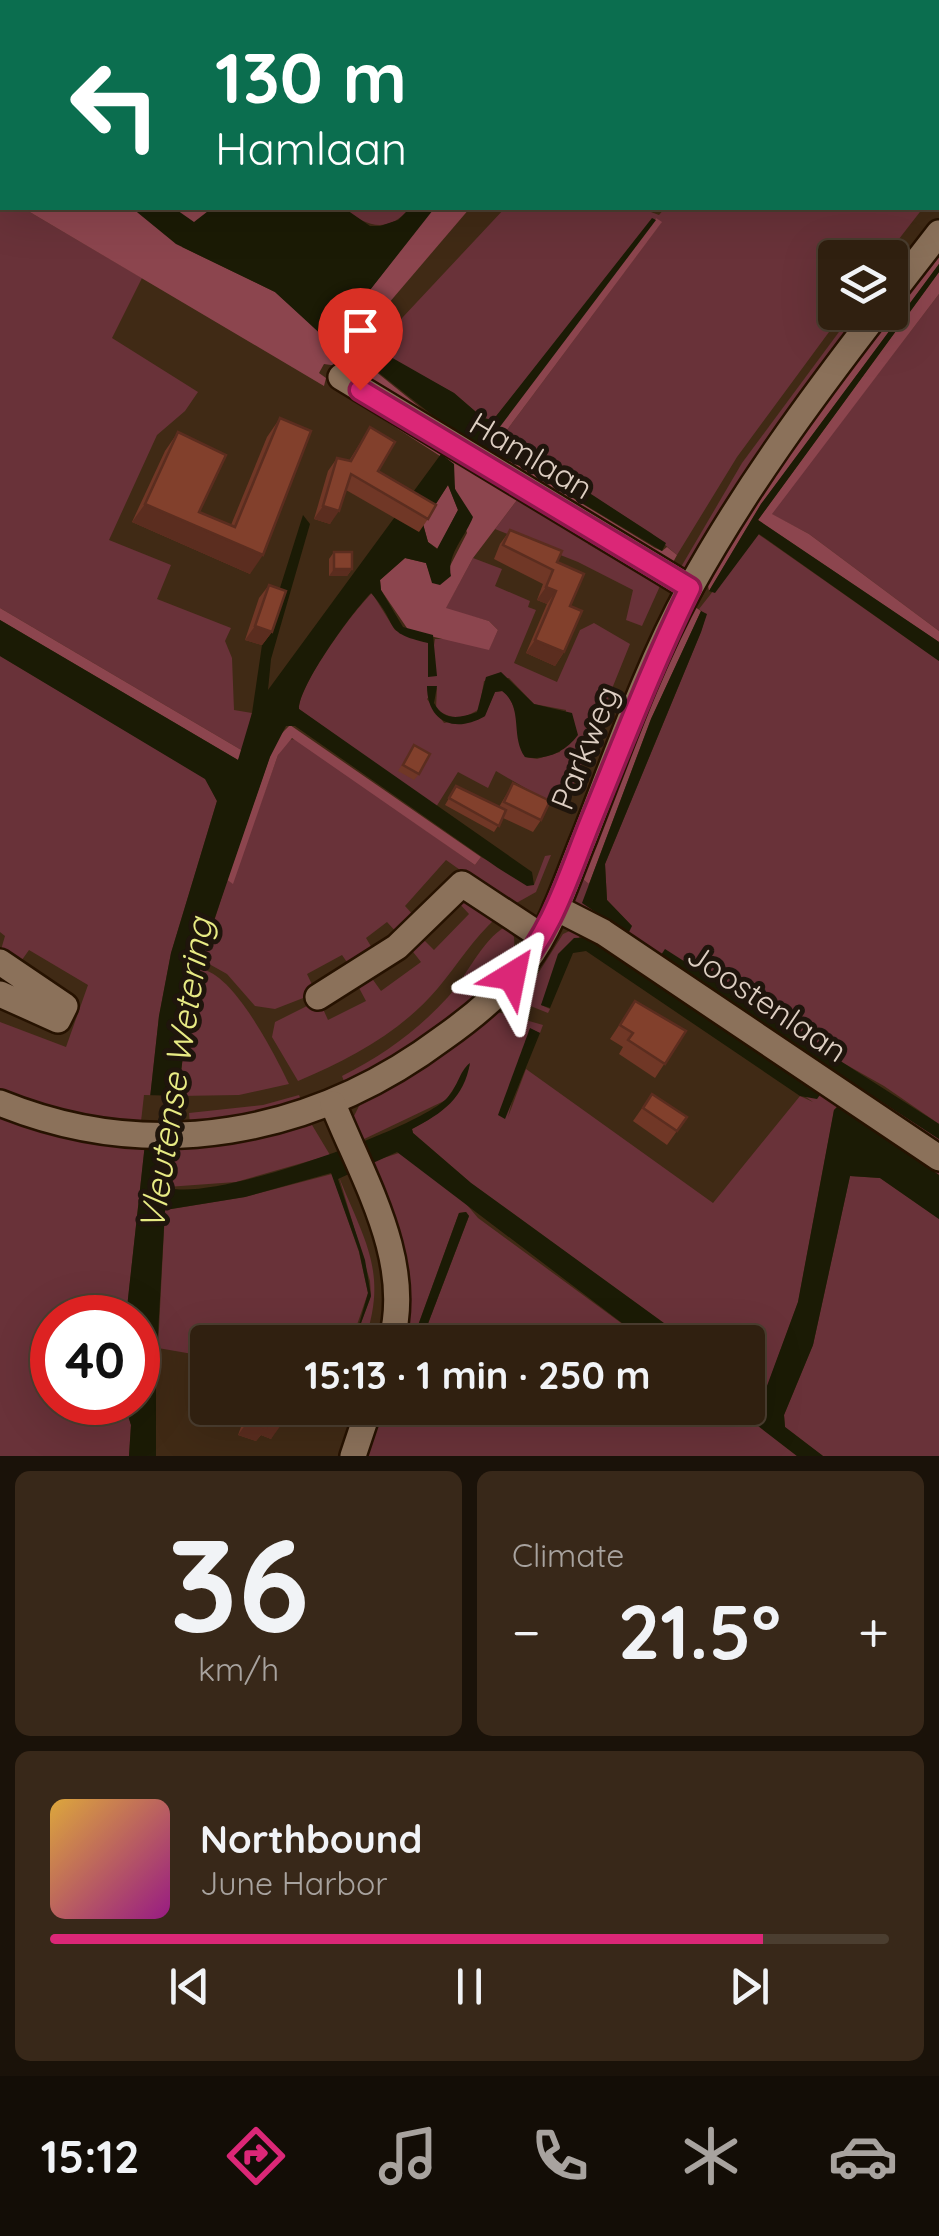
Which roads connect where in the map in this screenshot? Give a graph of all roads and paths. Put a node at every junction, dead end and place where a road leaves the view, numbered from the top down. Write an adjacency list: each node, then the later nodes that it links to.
1 (939, 233): 2 (street)
2 (908, 273)
3 (865, 330): 5 (street, Parkweg)
4 (341, 377): 5 (street, Hamlaan)
5 (690, 588): 6 (street, Parkweg)
6 (556, 908): 7 (street, Parkweg); 13 (street, Joostenlaan)
7 (541, 936): 10 (street); 12 (street, Parkweg)
8 (0, 962): 9 (street)
9 (0, 994)
10 (318, 997)
11 (0, 1103): 12 (street, Parkweg)
12 (334, 1104): 14 (street)
13 (939, 1158)
14 (396, 1325)
15 (363, 1425): 16 (street)
16 (353, 1456)

